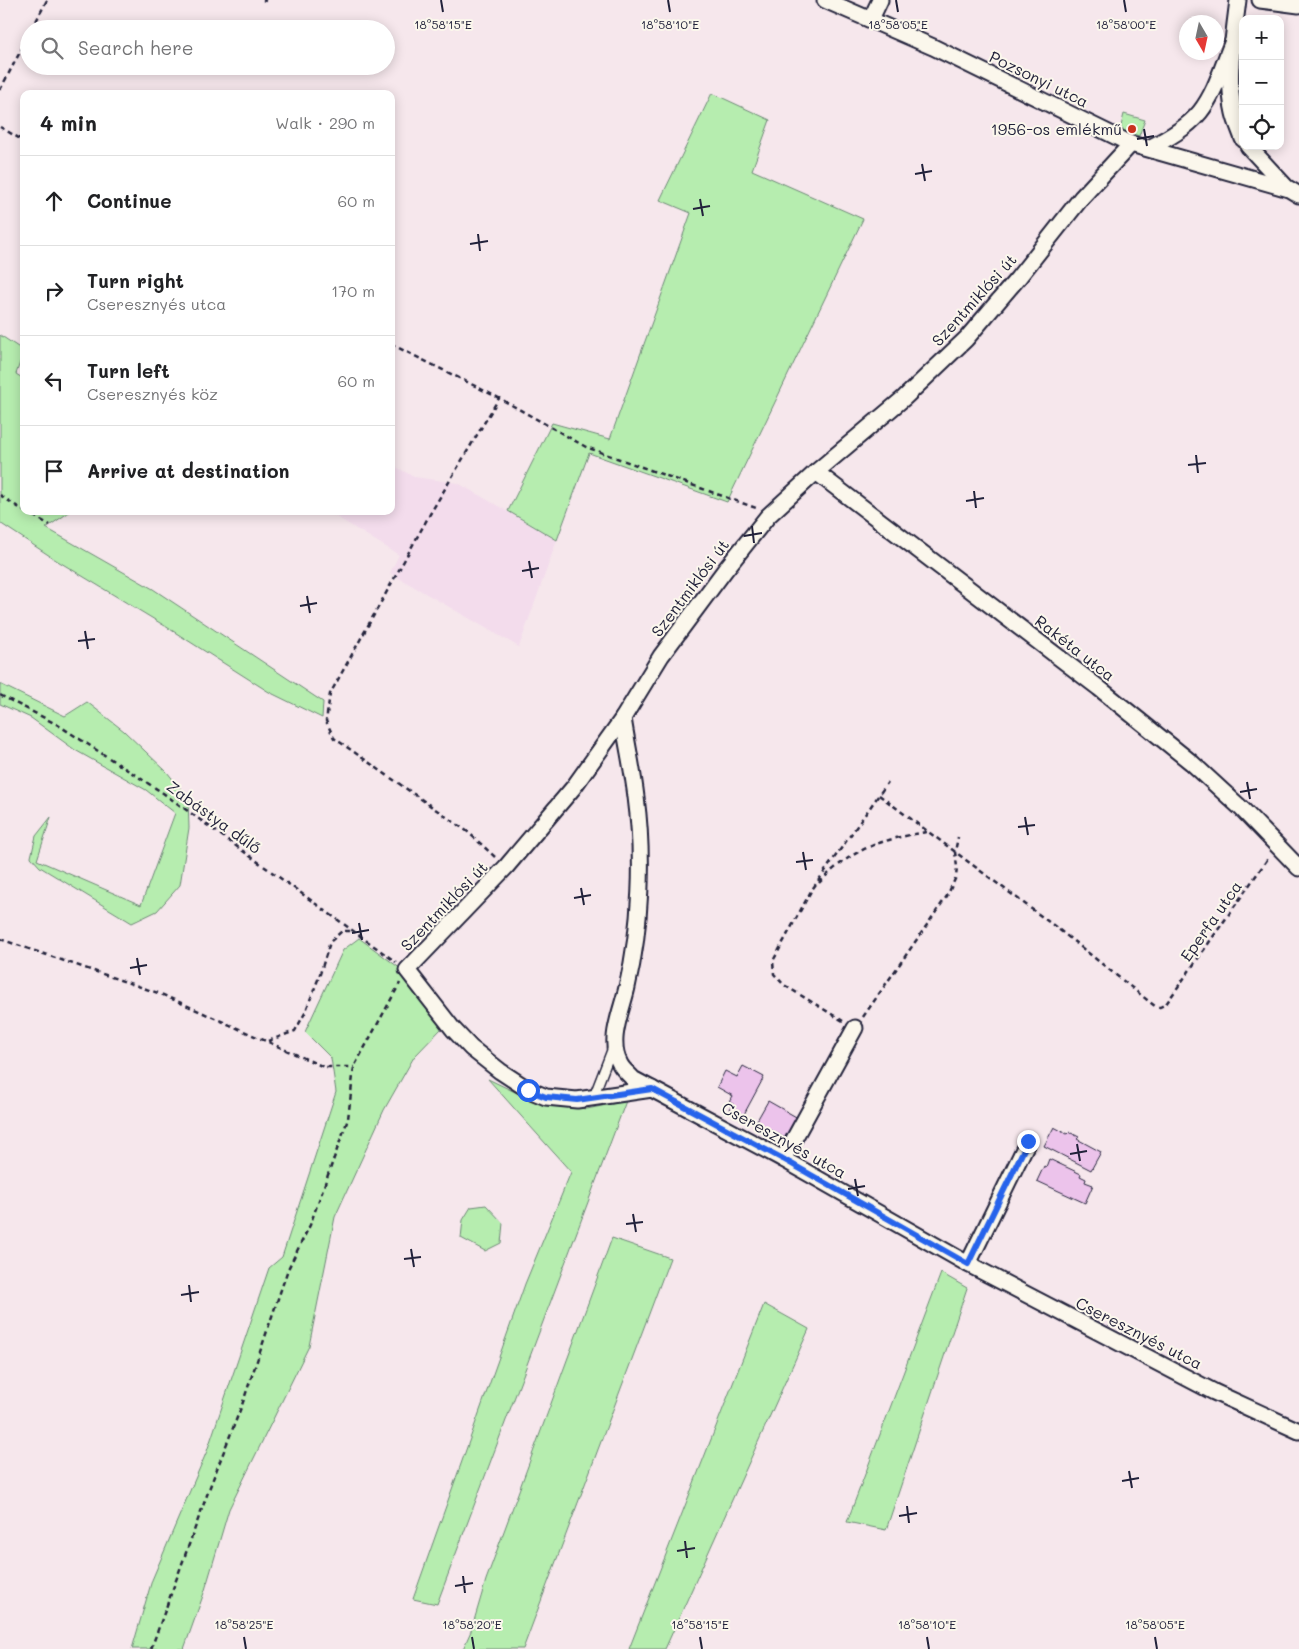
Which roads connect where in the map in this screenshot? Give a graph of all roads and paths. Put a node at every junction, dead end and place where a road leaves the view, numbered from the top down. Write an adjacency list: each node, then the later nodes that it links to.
1 (47, 0): 8 (path)
2 (825, 0): 7 (street, Pozsonyi utca)
3 (880, 0): 7 (street)
4 (1238, 0): 9 (street)
5 (1260, 0): 6 (street)
6 (1299, 6)
7 (871, 19): 15 (street, Pozsonyi utca)
8 (37, 20)
9 (1233, 41): 13 (street); 16 (street)
10 (20, 52): 11 (path)
11 (0, 90)
12 (0, 127): 14 (path)
13 (1239, 127)
14 (20, 139)
15 (1131, 144): 16 (street, Pozsonyi utca); 21 (street, Szentmiklósi út)
16 (1149, 148): 18 (street, Pozsonyi utca)
17 (1252, 150): 18 (street)
18 (1294, 192)
19 (395, 346): 20 (path)
20 (499, 398): 25 (path); 35 (path)
21 (816, 472): 25 (street, Szentmiklósi út); 33 (street, Rakéta utca)
22 (0, 495): 23 (path)
23 (20, 508)
24 (31, 515): 26 (path)
25 (768, 516): 28 (street, Szentmiklósi út)
26 (50, 525)
27 (0, 695): 38 (path, Zabástya dűlő)
28 (623, 718): 35 (street, Szentmiklósi út); 43 (street, Cseresznyés utca)
29 (888, 782): 30 (path)
30 (879, 795): 31 (path); 37 (path)
31 (928, 832): 34 (path); 37 (path)
32 (958, 837): 34 (path)
33 (1277, 846): 34 (path, Eperfa utca); 36 (street, Rakéta utca)
34 (955, 852): 41 (path)
35 (506, 866): 40 (street, Szentmiklósi út)
36 (1299, 868)
37 (811, 891): 41 (path)
38 (354, 931): 40 (path, Zabástya dűlő); 42 (path)
39 (0, 939): 42 (path)
40 (407, 970): 44 (path); 46 (street)
41 (855, 1028): 48 (street)
42 (267, 1042): 44 (path)
43 (615, 1042): 45 (street, Cseresznyés utca); 46 (lane)
44 (354, 1066): 51 (path)
45 (652, 1089): 46 (street); 48 (street, Cseresznyés utca)
46 (593, 1098)
47 (1028, 1141): 49 (street)
48 (783, 1159): 49 (street, Cseresznyés utca)
49 (968, 1264): 50 (street, Cseresznyés utca)
50 (1299, 1431)
51 (151, 1649)

